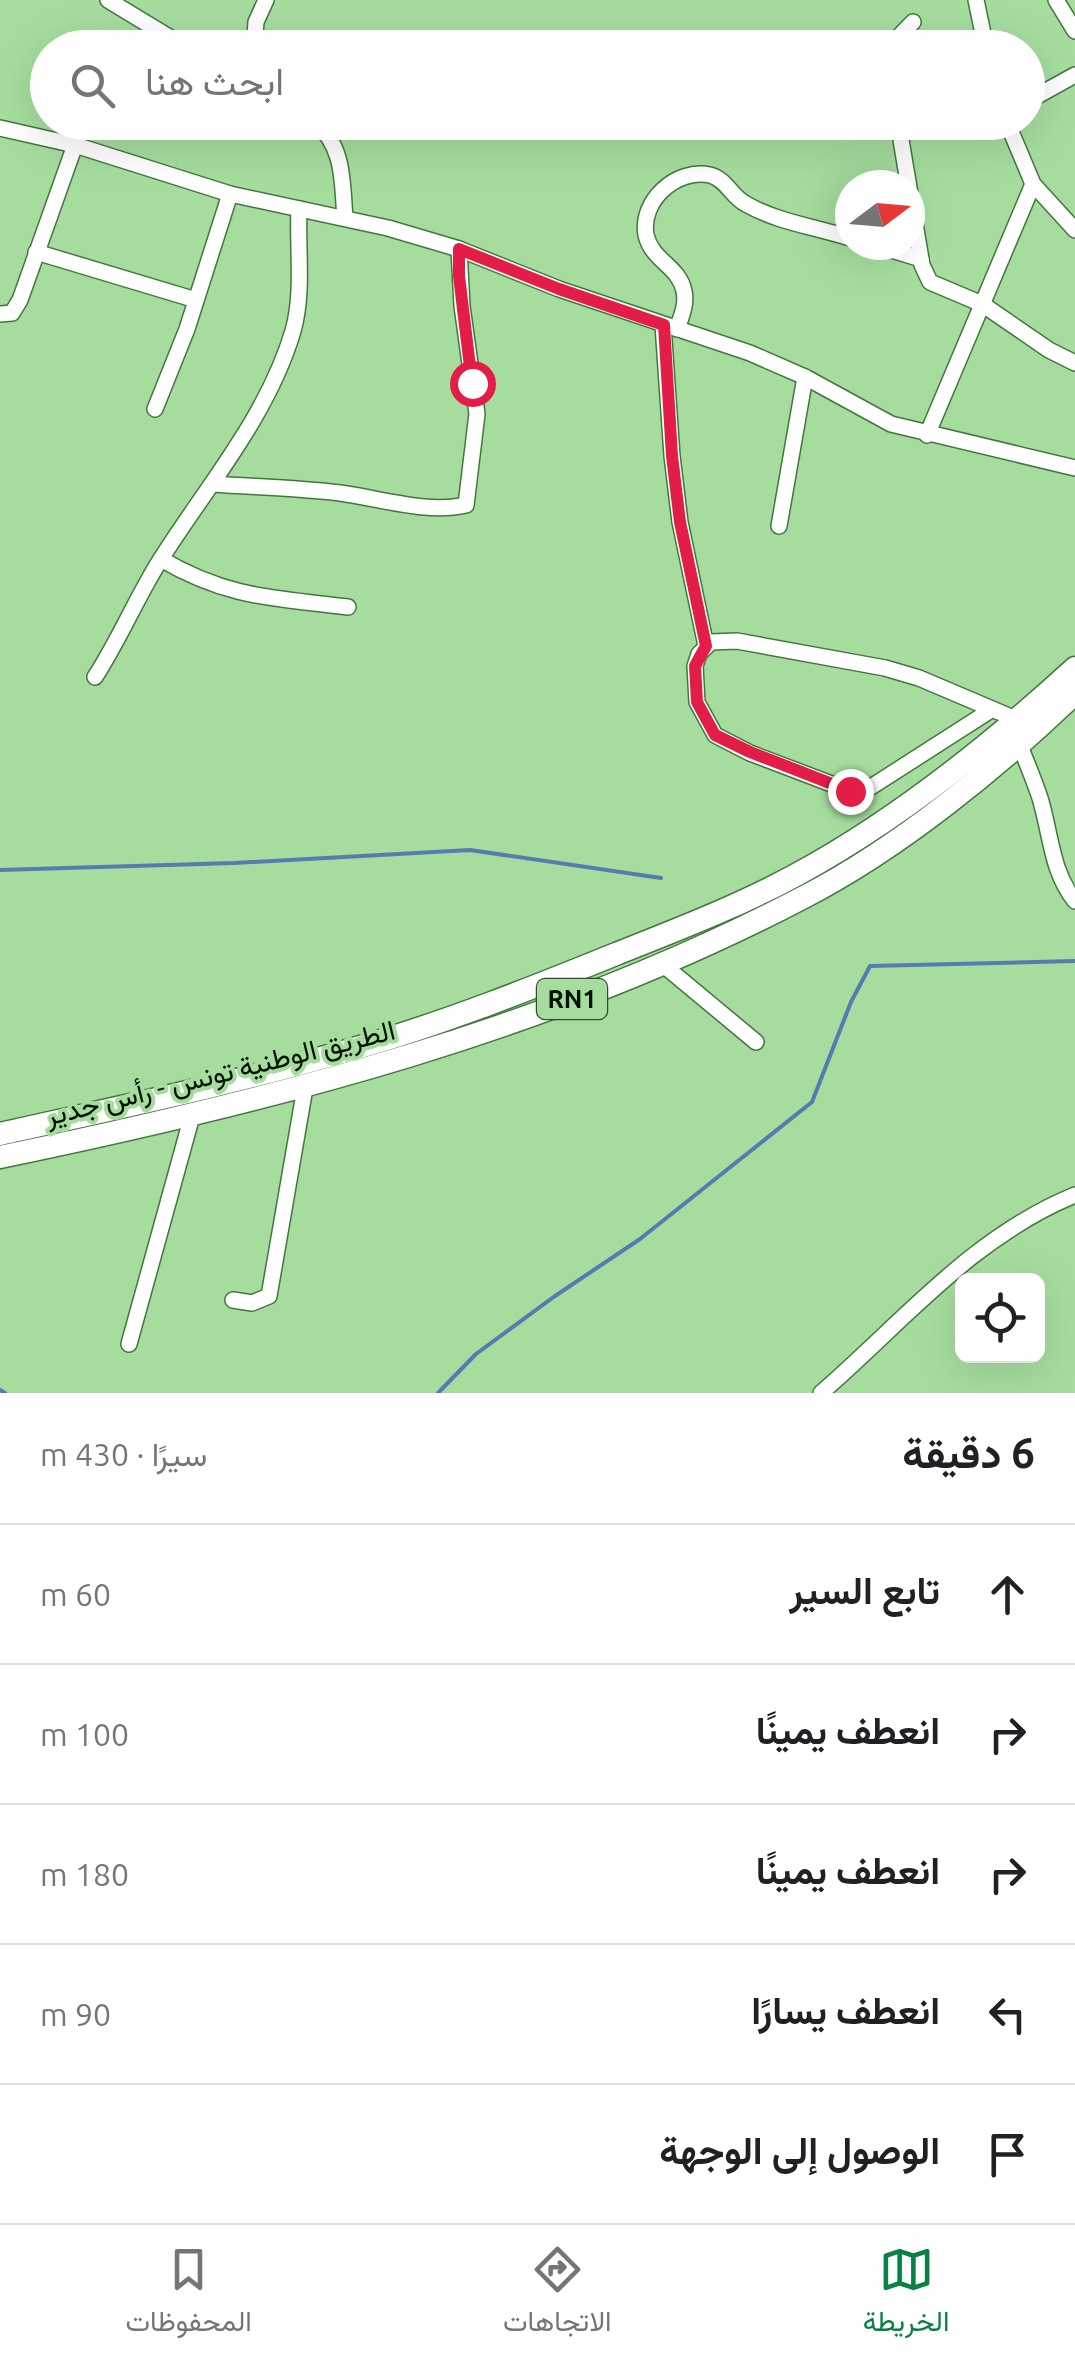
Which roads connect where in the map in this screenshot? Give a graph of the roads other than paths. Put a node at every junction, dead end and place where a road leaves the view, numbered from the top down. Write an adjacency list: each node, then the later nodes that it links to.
1 (108, 0): 6 (street)
2 (266, 0): 7 (street)
3 (976, 0): 9 (street)
4 (1056, 0): 10 (street)
5 (913, 22): 8 (street)
6 (157, 30)
7 (255, 30)
8 (905, 30)
9 (982, 30)
10 (1075, 30)
11 (1075, 74): 12 (street)
12 (1045, 91)
13 (0, 128): 14 (street)
14 (30, 135)
15 (52, 140): 19 (street)
16 (331, 140): 24 (street)
17 (901, 140): 20 (street)
18 (1015, 140): 21 (street)
19 (74, 145): 22 (street); 28 (street)
20 (906, 170)
21 (1033, 184): 25 (street); 31 (street)
22 (230, 194): 23 (street); 30 (street)
23 (299, 208): 24 (street); 39 (street)
24 (345, 218): 27 (street)
25 (1075, 230)
26 (835, 234): 33 (street)
27 (459, 249): 33 (street); 39 (street)
28 (36, 252): 30 (street); 32 (street)
29 (921, 260): 31 (street)
30 (196, 300): 36 (street)
31 (982, 304): 34 (street); 37 (street)
32 (0, 314)
33 (670, 327): 35 (street); 43 (street)
34 (1075, 362)
35 (805, 377): 37 (street); 40 (street)
36 (155, 409)
37 (927, 435): 38 (street)
38 (1075, 468)
39 (213, 484): 41 (street)
40 (779, 526)
41 (160, 559): 42 (street); 45 (street)
42 (348, 607)
43 (706, 646): 47 (street); 47 (street)
44 (1075, 668): 48 (main road, الطريق الوطنية تونس - رأس جدير / RN1)
45 (95, 677)
46 (1075, 693): 49 (main road, الطريق الوطنية تونس - رأس جدير / RN1)
47 (991, 710): 48 (street)
48 (1018, 720): 54 (main road, الطريق الوطنية تونس - رأس جدير / RN1)
49 (1020, 746): 50 (street); 51 (main road, الطريق الوطنية تونس - رأس جدير / RN1)
50 (1075, 902)
51 (661, 963): 52 (street); 53 (main road, الطريق الوطنية تونس - رأس جدير / RN1)
52 (756, 1042)
53 (305, 1088): 55 (main road, الطريق الوطنية تونس - رأس جدير / RN1); 60 (street)
54 (138, 1104): 56 (main road); 57 (main road, الطريق الوطنية تونس - رأس جدير / RN1)
55 (192, 1116): 56 (main road, الطريق الوطنية تونس - رأس جدير / RN1); 61 (street)
56 (142, 1128): 58 (main road, الطريق الوطنية تونس - رأس جدير / RN1)
57 (0, 1134)
58 (0, 1157)
59 (1075, 1195): 62 (street)
60 (232, 1300)
61 (129, 1344)
62 (821, 1393)

